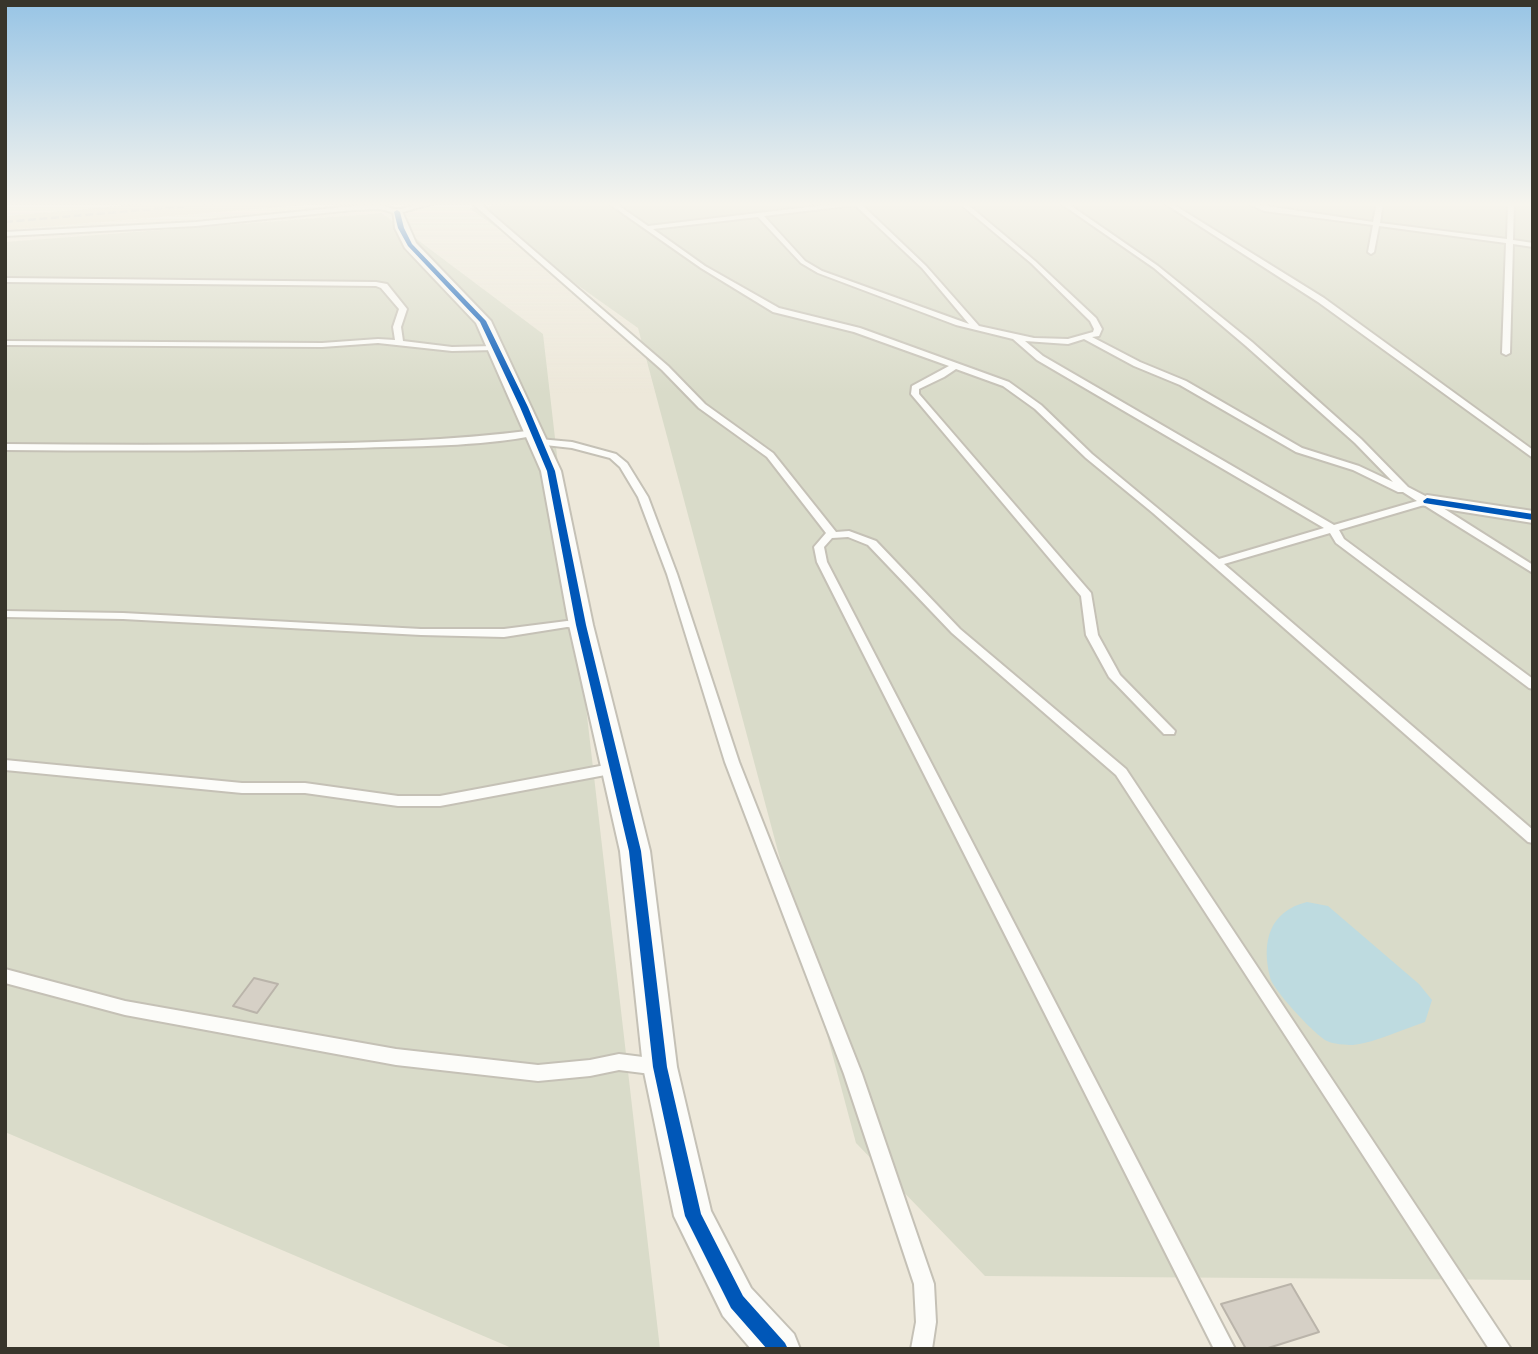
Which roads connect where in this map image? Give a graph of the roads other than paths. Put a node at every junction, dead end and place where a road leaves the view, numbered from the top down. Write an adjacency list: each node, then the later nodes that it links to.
1 (430, 266): 16 (street)
2 (548, 266): 25 (lane)
3 (702, 266): 18 (lane)
4 (810, 266): 11 (lane)
5 (923, 266): 11 (lane)
6 (1037, 266): 12 (lane)
7 (1155, 266): 22 (lane)
8 (1267, 266): 21 (lane)
9 (1509, 266): 17 (lane)
10 (5, 279): 14 (lane)
11 (976, 327): 13 (lane)
12 (1087, 338): 13 (lane); 22 (lane)
13 (1017, 339): 24 (lane)
14 (399, 342): 15 (lane); 16 (lane)
15 (5, 344)
16 (495, 348): 19 (street)
17 (1506, 353)
18 (955, 365): 26 (lane); 31 (lane)
19 (537, 438): 20 (lane); 29 (street); 38 (lane)
20 (5, 447)
21 (1533, 455)
22 (1427, 501): 23 (street); 24 (lane); 27 (lane)
23 (1533, 517)
24 (1333, 529): 26 (lane); 30 (lane)
25 (833, 534): 39 (lane); 40 (lane)
26 (1216, 563): 34 (lane)
27 (1533, 570)
28 (5, 614): 29 (lane)
29 (581, 625): 33 (street)
30 (1533, 685)
31 (1169, 731)
32 (5, 765): 33 (lane)
33 (616, 768): 36 (street)
34 (1533, 838)
35 (5, 976): 36 (lane)
36 (660, 1067): 37 (street)
37 (779, 1349)
38 (921, 1349)
39 (1225, 1349)
40 (1500, 1349)

